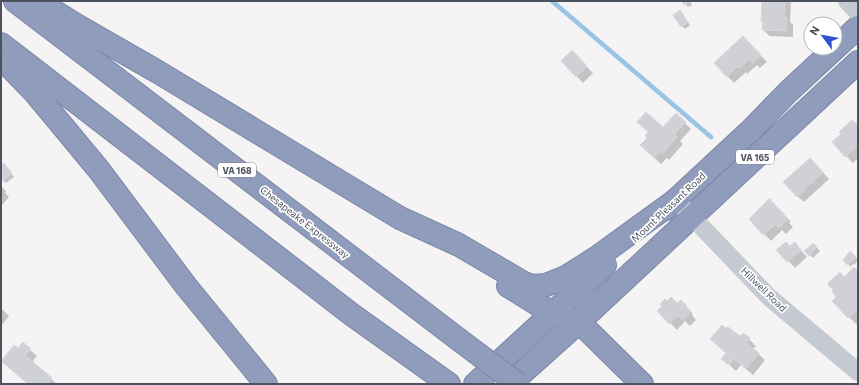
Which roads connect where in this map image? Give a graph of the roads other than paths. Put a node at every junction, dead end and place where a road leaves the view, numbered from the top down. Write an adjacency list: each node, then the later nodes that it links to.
1 (15, 1): 19 (highway, Chesapeake Expressway / VA 168, bridge)
2 (38, 1): 11 (highway)
3 (847, 1): 4 (street)
4 (858, 14)
5 (858, 27): 9 (highway, Mount Pleasant Road / VA 165)
6 (1, 44): 15 (highway)
7 (1, 58): 16 (highway)
8 (858, 62): 10 (highway, VA 165)
9 (676, 200): 10 (street, Hillwell Road); 11 (highway); 12 (highway, Mount Pleasant Road / VA 165)
10 (692, 216): 13 (highway, VA 165); 14 (street, Hillwell Road)
11 (400, 218): 12 (highway)
12 (553, 312): 13 (highway); 17 (highway, Mount Pleasant Road / VA 165)
13 (579, 322): 18 (highway, VA 165); 20 (highway)
14 (858, 372)
15 (436, 381)
16 (266, 384)
17 (475, 384)
18 (510, 384)
19 (518, 384)
20 (642, 384)

